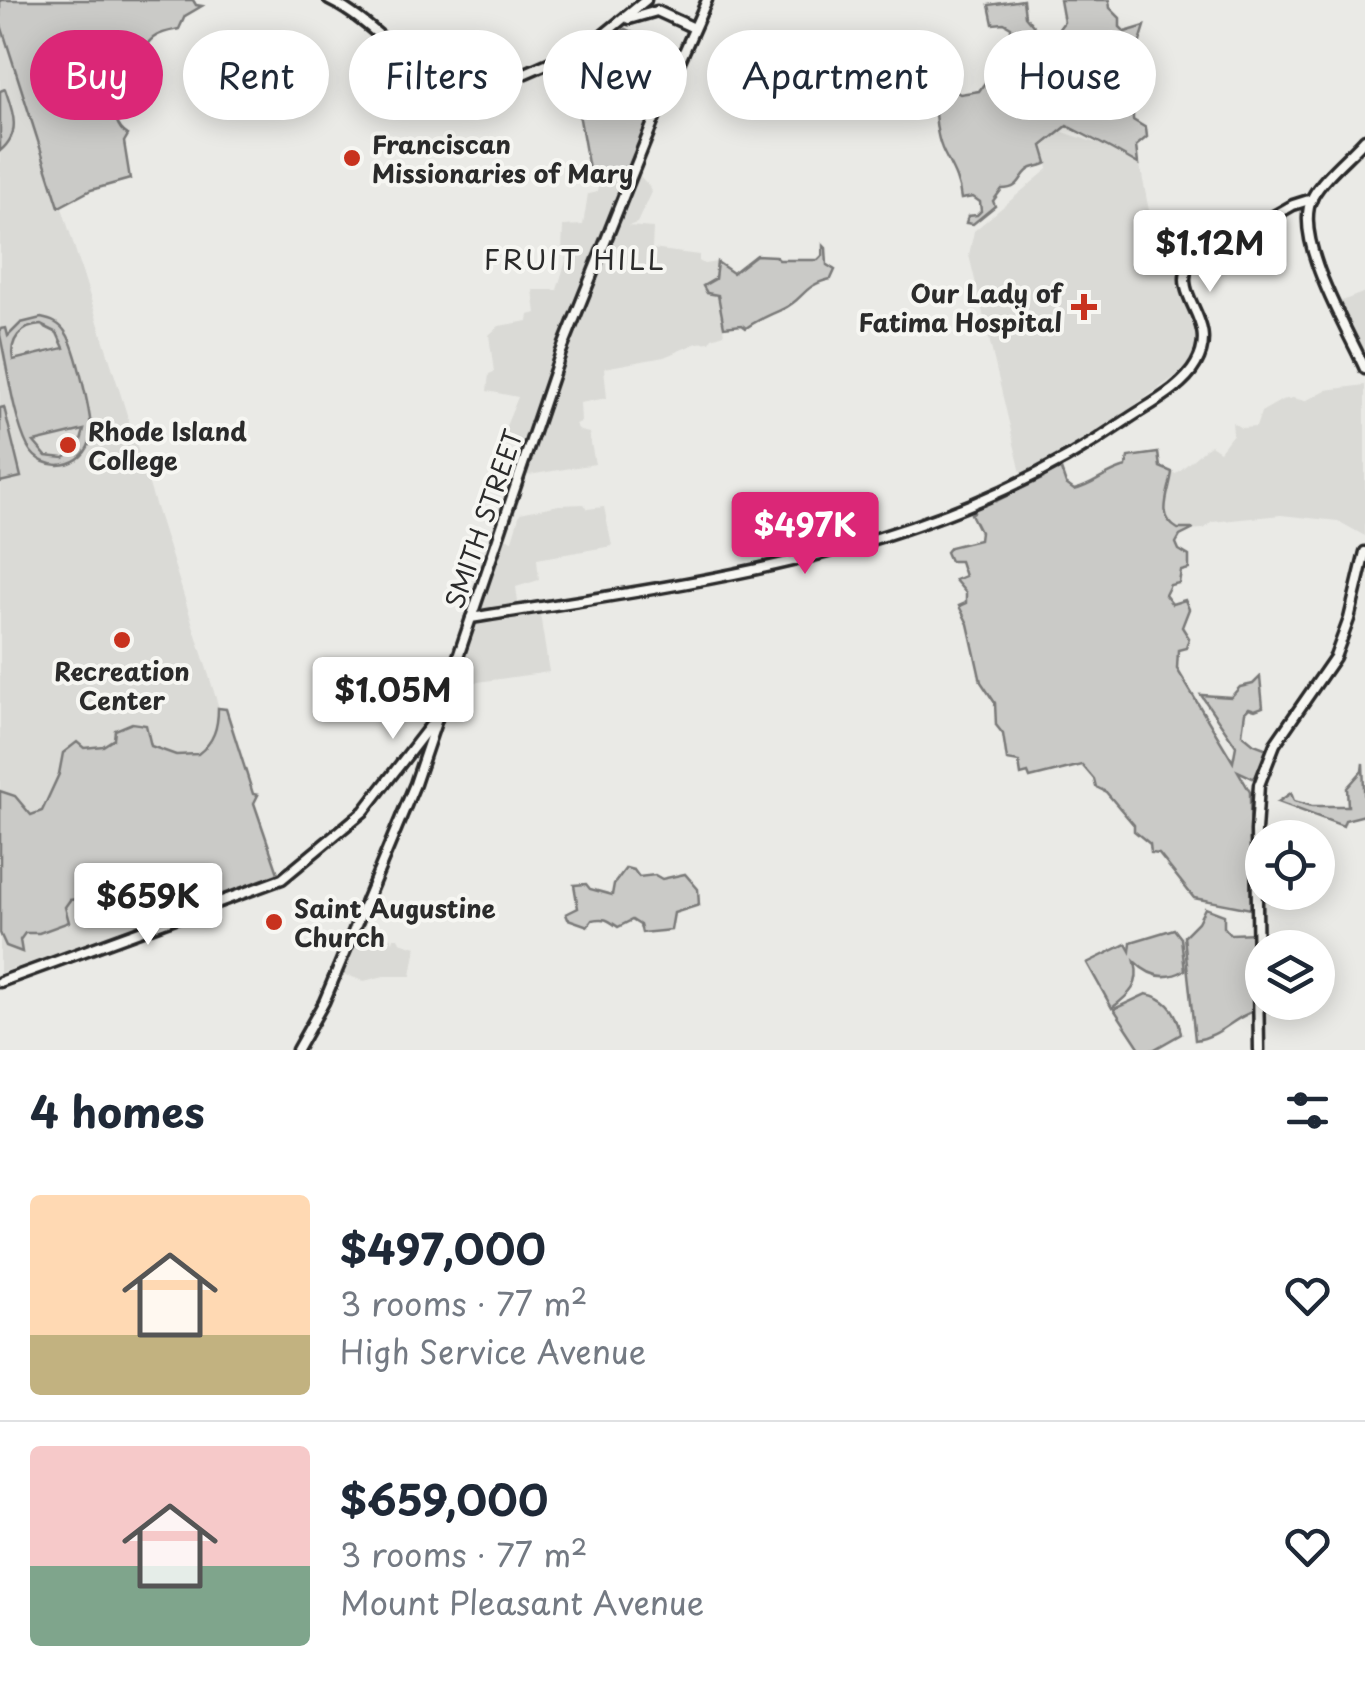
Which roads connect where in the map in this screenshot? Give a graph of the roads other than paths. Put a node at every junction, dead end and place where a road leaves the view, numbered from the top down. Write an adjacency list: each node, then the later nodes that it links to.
1 (329, 0): 8 (main road)
2 (646, 0): 6 (main road)
3 (657, 0): 5 (main road)
4 (707, 0): 7 (main road, SMITH STREET)
5 (662, 12): 6 (main road); 7 (main road)
6 (623, 22): 9 (main road)
7 (694, 28): 14 (main road, SMITH STREET)
8 (373, 30)
9 (523, 75)
10 (1365, 140): 11 (main road)
11 (1312, 199): 12 (main road); 14 (main road)
12 (1365, 369)
13 (1365, 552): 20 (main road)
14 (471, 618): 15 (main road, SMITH STREET)
15 (436, 718): 17 (main road, SMITH STREET); 18 (main road)
16 (412, 758): 17 (main road)
17 (421, 765): 19 (main road, SMITH STREET)
18 (0, 982)
19 (297, 1050)
20 (1259, 1050)

